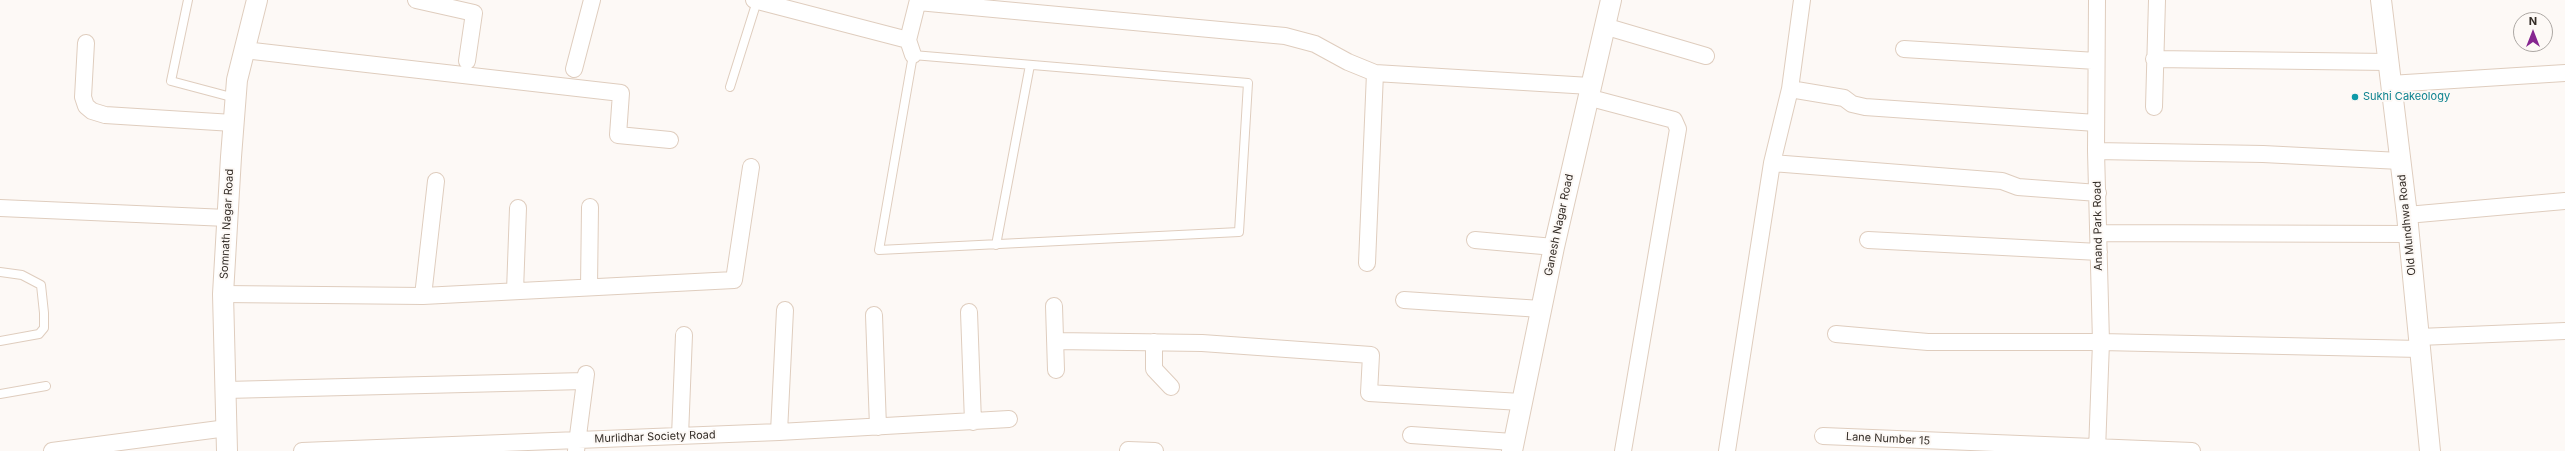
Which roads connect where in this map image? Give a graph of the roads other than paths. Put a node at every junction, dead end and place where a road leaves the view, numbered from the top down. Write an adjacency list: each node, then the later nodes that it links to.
1 (188, 0): 31 (lane)
2 (257, 0): 17 (street, Somnath Nagar Road)
3 (416, 0): 20 (street)
4 (592, 0): 24 (street)
5 (756, 0): 15 (street); 28 (lane)
6 (1611, 0): 13 (street, Ganesh Nagar Road)
7 (1802, 0): 29 (street)
8 (2094, 0): 9 (street)
9 (2097, 0): 21 (street, Anand Park Road)
10 (2157, 0): 19 (street)
11 (2381, 0): 22 (street, Old Mundhwa Road)
12 (918, 1): 15 (street); 25 (street)
13 (1604, 26): 18 (street); 30 (street, Ganesh Nagar Road)
14 (86, 43): 33 (street)
15 (911, 48): 23 (lane); 51 (lane)
16 (1904, 49): 21 (street)
17 (244, 50): 31 (street, Somnath Nagar Road); 35 (street)
18 (1706, 56)
19 (2154, 59): 22 (street); 32 (street)
20 (467, 61)
21 (2096, 61): 34 (street, Anand Park Road)
22 (2388, 62): 27 (street, Old Mundhwa Road)
23 (1030, 65): 51 (lane); 51 (lane)
24 (574, 68)
25 (1374, 73): 30 (street); 54 (street)
26 (2565, 73): 27 (street)
27 (2390, 84): 37 (street, Old Mundhwa Road)
28 (730, 86)
29 (1790, 89): 34 (street); 38 (street)
30 (1588, 92): 52 (street, Ganesh Nagar Road); 96 (street)
31 (235, 98): 33 (street, Somnath Nagar Road)
32 (2154, 108)
33 (233, 123): 46 (street, Somnath Nagar Road)
34 (2096, 123): 36 (street, Anand Park Road)
35 (670, 140)
36 (2096, 151): 37 (street); 41 (street, Anand Park Road)
37 (2400, 161): 47 (street, Old Mundhwa Road)
38 (1772, 163): 41 (street); 97 (street)
39 (751, 166): 56 (street)
40 (436, 181): 59 (street)
41 (2098, 193): 48 (street, Anand Park Road)
42 (2565, 201): 47 (street)
43 (590, 207): 56 (street)
44 (0, 208): 46 (street)
45 (518, 208): 57 (street)
46 (228, 218): 58 (street, Somnath Nagar Road)
47 (2408, 224): 48 (street); 73 (street, Old Mundhwa Road)
48 (2099, 233): 53 (street, Anand Park Road)
49 (1475, 240): 52 (street)
50 (1868, 240): 53 (street)
51 (996, 245)
52 (1554, 246): 62 (street, Ganesh Nagar Road)
53 (2099, 252): 72 (street, Anand Park Road)
54 (1367, 263)
55 (0, 272): 69 (lane)
56 (589, 287): 57 (street)
57 (515, 291): 59 (street)
58 (223, 294): 59 (street); 77 (street, Somnath Nagar Road)
59 (423, 296)
60 (1404, 300): 62 (street)
61 (1054, 306): 70 (street)
62 (1541, 309): 79 (street, Ganesh Nagar Road)
63 (785, 310): 84 (street)
64 (969, 312): 81 (street)
65 (874, 315): 82 (street)
66 (2565, 331): 73 (street)
67 (1836, 334): 72 (street)
68 (684, 335): 86 (street)
69 (0, 341)
70 (1055, 341): 71 (street); 74 (street)
71 (1154, 342): 76 (street); 79 (street)
72 (2101, 342): 73 (street); 91 (street, Anand Park Road)
73 (2419, 343): 99 (street, Old Mundhwa Road)
74 (1056, 370)
75 (46, 386): 78 (lane)
76 (1171, 387)
77 (226, 390): 83 (street, Somnath Nagar Road); 88 (street)
78 (0, 394)
79 (1521, 402): 89 (street, Ganesh Nagar Road)
80 (1009, 419): 81 (street, Murlidhar Society Road)
81 (973, 422): 82 (street, Murlidhar Society Road)
82 (878, 427): 84 (street, Murlidhar Society Road)
83 (227, 428): 92 (street); 93 (street, Somnath Nagar Road)
84 (779, 432): 86 (street, Murlidhar Society Road)
85 (1411, 435): 89 (street)
86 (680, 436): 88 (street, Murlidhar Society Road)
87 (1823, 436): 91 (street, Lane Number 15)
88 (576, 446): 94 (street, Murlidhar Society Road)
89 (1512, 446)
90 (1128, 450): 95 (street)
91 (2097, 450): 98 (street, Lane Number 15)
92 (52, 451)
93 (227, 451)
94 (302, 451)
95 (1155, 451)
96 (1622, 451)
97 (1727, 451)
98 (2192, 451)
99 (2430, 451)

